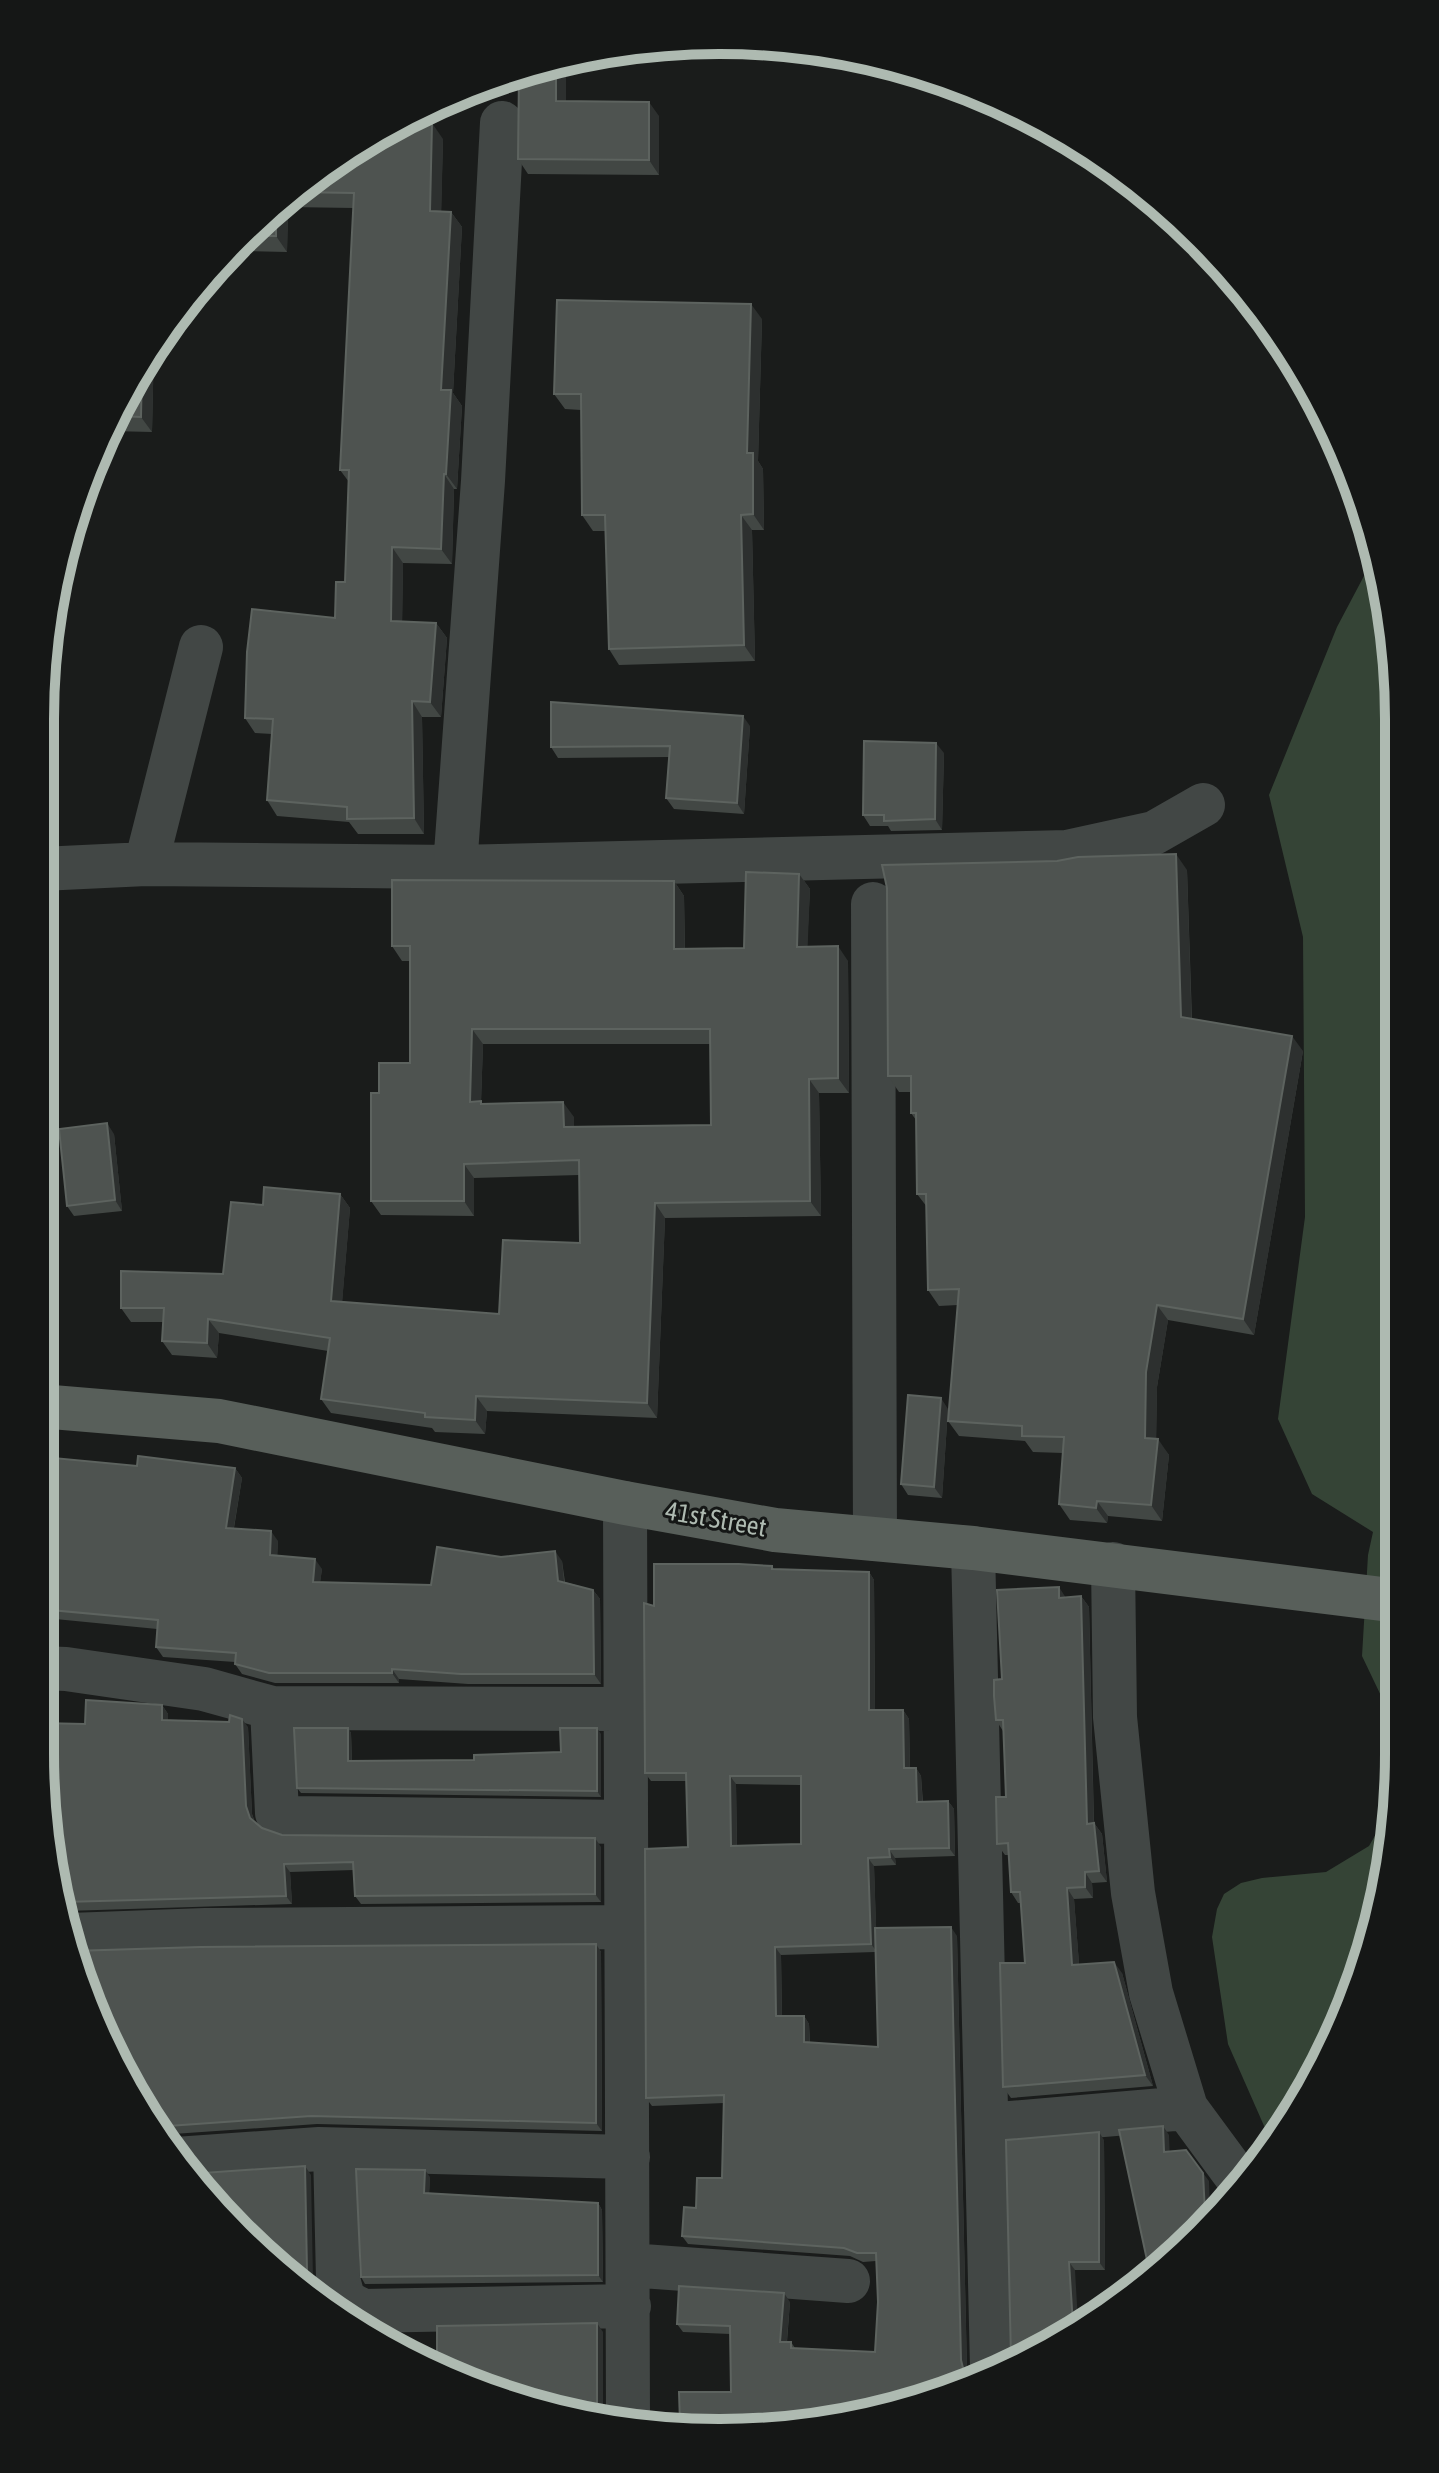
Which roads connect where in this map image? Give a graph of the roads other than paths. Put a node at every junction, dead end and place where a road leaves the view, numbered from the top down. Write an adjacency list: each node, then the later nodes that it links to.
1 (502, 123): 5 (street)
2 (201, 647): 4 (street)
3 (1203, 805): 5 (street)
4 (146, 864): 5 (street); 6 (street)
5 (455, 867)
6 (54, 868)
7 (873, 904): 10 (street)
8 (54, 1407): 9 (main road, 41st Street)
9 (625, 1503): 10 (main road, 41st Street); 16 (street)
10 (875, 1539): 11 (main road, 41st Street)
11 (973, 1548): 12 (main road, 41st Street); 21 (street)
12 (1113, 1564): 13 (main road, 41st Street); 20 (street)
13 (1378, 1599)
14 (54, 1669): 15 (street)
15 (272, 1708): 16 (street); 17 (street)
16 (626, 1709): 17 (street)
17 (626, 1822): 18 (street)
18 (627, 1927): 19 (street); 23 (street)
19 (80, 1935)
20 (1186, 2108): 21 (street); 25 (street)
21 (987, 2125): 28 (street)
22 (335, 2150): 23 (street); 24 (street); 27 (street)
23 (628, 2157): 27 (street)
24 (191, 2158)
25 (1235, 2174)
26 (848, 2281): 27 (street)
27 (629, 2286): 29 (street)
28 (992, 2360)
29 (628, 2412)

